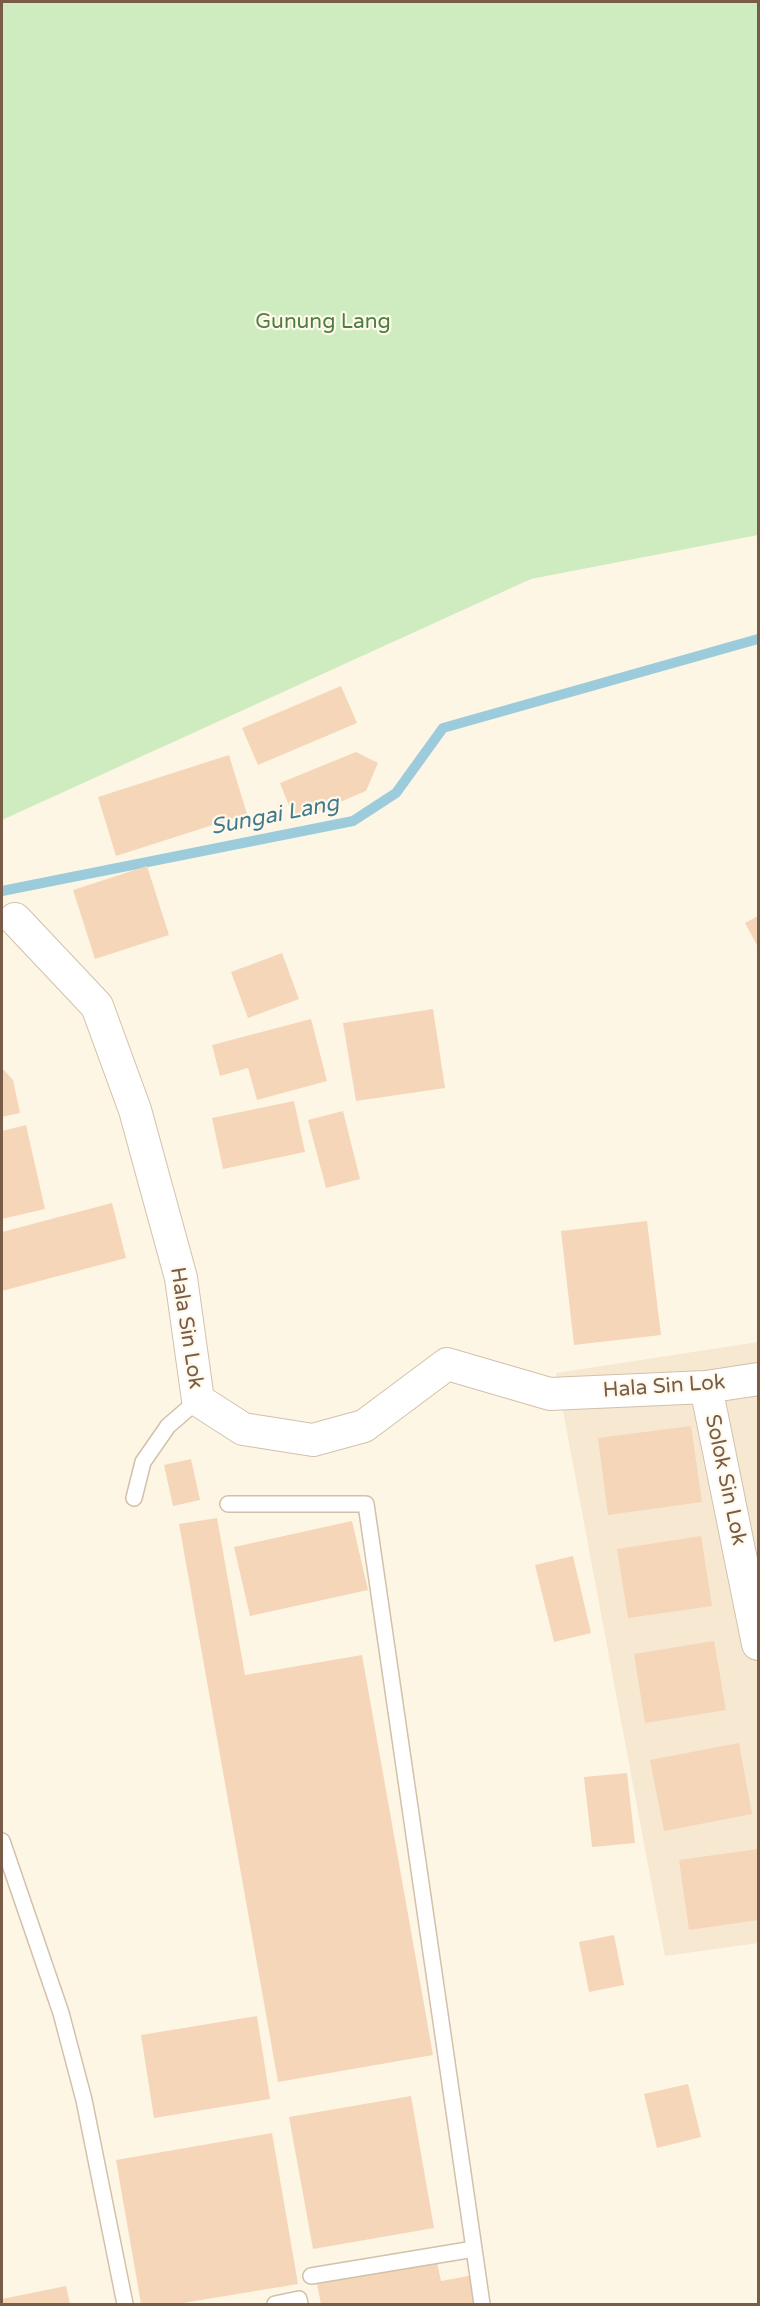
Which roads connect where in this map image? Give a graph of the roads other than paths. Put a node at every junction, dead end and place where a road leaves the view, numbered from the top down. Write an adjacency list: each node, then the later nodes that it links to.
1 (15, 919): 4 (street, Hala Sin Lok)
2 (759, 1379): 3 (street, Hala Sin Lok)
3 (706, 1387): 4 (street, Hala Sin Lok); 7 (street, Solok Sin Lok)
4 (198, 1400): 5 (lane)
5 (134, 1498)
6 (228, 1504): 9 (lane)
7 (759, 1644)
8 (2, 1841): 11 (lane)
9 (474, 2249): 10 (lane); 14 (lane)
10 (311, 2276)
11 (125, 2304)
12 (275, 2304): 13 (lane)
13 (300, 2304)
14 (482, 2304)

